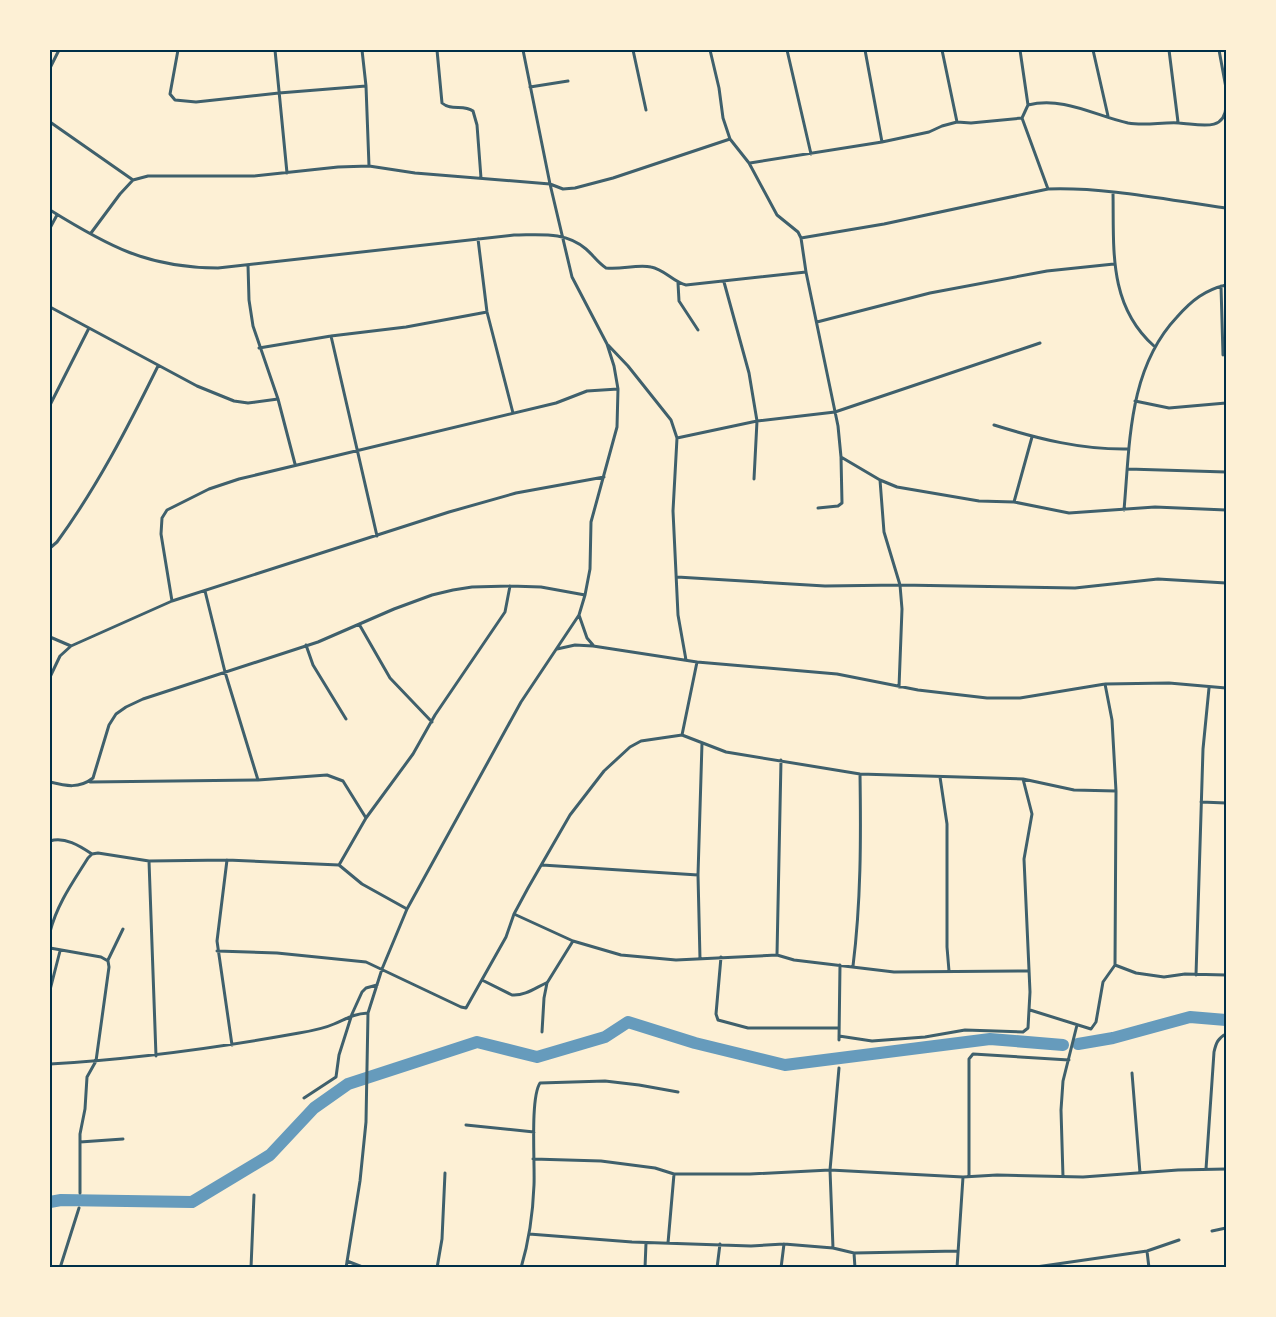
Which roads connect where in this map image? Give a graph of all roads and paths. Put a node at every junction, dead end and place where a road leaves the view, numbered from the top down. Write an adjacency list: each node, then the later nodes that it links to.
1 (59, 50): 16 (street)
2 (178, 50): 21 (street)
3 (275, 50): 21 (street)
4 (362, 50): 18 (street)
5 (437, 50): 36 (street)
6 (523, 50): 19 (street)
7 (633, 50): 24 (street)
8 (710, 50): 30 (street)
9 (787, 50): 32 (street)
10 (865, 50): 31 (street)
11 (942, 50): 28 (street)
12 (1020, 50): 22 (street)
13 (1093, 50): 25 (street)
14 (1168, 50): 29 (street)
15 (1219, 50): 20 (street)
16 (50, 68)
17 (568, 81): 19 (street)
18 (366, 86): 21 (street); 34 (street)
19 (530, 87): 38 (street)
20 (1227, 88)
21 (279, 93): 35 (street)
22 (1028, 105): 25 (street); 26 (street)
23 (1227, 106): 29 (street)
24 (646, 110)
25 (1108, 116): 29 (street)
26 (1022, 118): 28 (street); 39 (street)
27 (50, 122): 37 (street)
28 (957, 122): 31 (street)
29 (1178, 123)
30 (730, 139): 33 (street); 38 (street)
31 (882, 142): 32 (street)
32 (811, 154): 33 (street)
33 (749, 163): 47 (street)
34 (369, 166): 35 (street); 36 (street)
35 (287, 173): 37 (street)
36 (481, 178): 38 (street)
37 (133, 180): 45 (street)
38 (550, 184): 46 (street)
39 (1048, 189): 40 (street); 47 (street)
40 (1113, 193): 41 (street); 49 (street)
41 (1227, 208)
42 (50, 210): 43 (street)
43 (57, 215): 44 (street); 45 (street)
44 (50, 228)
45 (91, 233): 50 (street)
46 (561, 235): 48 (street); 53 (street); 63 (street)
47 (801, 238): 51 (street)
48 (478, 239): 50 (street); 57 (street)
49 (1114, 264): 58 (street); 64 (street)
50 (248, 266): 65 (street)
51 (806, 272): 52 (street); 58 (street)
52 (724, 282): 53 (street); 75 (street)
53 (678, 283): 60 (street)
54 (1227, 285): 55 (street)
55 (1221, 286): 64 (street); 66 (street)
56 (50, 306): 59 (street)
57 (487, 312): 61 (street); 74 (street)
58 (817, 322): 73 (street)
59 (88, 328): 67 (street); 72 (street)
60 (698, 330)
61 (331, 336): 65 (street); 80 (street)
62 (1040, 343): 73 (street)
63 (607, 344): 68 (street); 78 (street)
64 (1154, 346): 70 (street)
65 (260, 348): 69 (street)
66 (1223, 355)
67 (158, 366): 69 (street); 93 (street)
68 (618, 389): 74 (street); 85 (street)
69 (278, 399): 82 (street)
70 (1135, 401): 71 (street); 79 (street)
71 (1227, 403)
72 (50, 405)
73 (835, 412): 75 (street); 81 (street)
74 (513, 413): 80 (street)
75 (757, 421): 78 (street); 86 (street)
76 (994, 425): 77 (street)
77 (1032, 437): 79 (street); 88 (street)
78 (677, 438): 94 (street)
79 (1129, 449): 83 (street)
80 (357, 451): 82 (street); 92 (street)
81 (841, 457): 87 (street); 89 (street)
82 (295, 465): 100 (street)
83 (1128, 469): 84 (street); 90 (street)
84 (1227, 472)
85 (604, 477): 92 (street); 99 (street)
86 (754, 479)
87 (880, 480): 88 (street); 96 (street)
88 (1014, 502): 90 (street)
89 (819, 508)
90 (1124, 510): 91 (street)
91 (1227, 510)
92 (377, 536): 98 (street)
93 (50, 548)
94 (677, 577): 96 (street); 108 (street)
95 (1227, 583): 96 (street)
96 (900, 585): 113 (street)
97 (510, 586): 99 (street); 102 (street); 117 (street)
98 (205, 591): 100 (street); 110 (street)
99 (585, 595): 101 (street)
100 (172, 602): 105 (street)
101 (579, 615): 106 (street); 107 (street)
102 (359, 624): 104 (street); 117 (street)
103 (50, 637): 105 (street)
104 (306, 645): 110 (street); 116 (street)
105 (71, 646): 111 (street)
106 (593, 646): 107 (street); 108 (street)
107 (557, 649): 138 (street)
108 (686, 660): 109 (street)
109 (697, 662): 113 (street); 118 (street)
110 (225, 672): 124 (street); 126 (street)
111 (50, 676)
112 (1105, 684): 113 (street); 114 (street); 127 (street)
113 (898, 687)
114 (1209, 688): 115 (street); 128 (street)
115 (1227, 688)
116 (346, 719)
117 (432, 722): 130 (street)
118 (682, 735): 119 (street); 136 (street)
119 (702, 743): 120 (street); 137 (street)
120 (781, 760): 121 (street); 146 (street)
121 (860, 774): 122 (street); 152 (street)
122 (940, 777): 123 (street); 154 (street)
123 (1023, 779): 127 (street); 155 (street)
124 (258, 780): 126 (street); 130 (street)
125 (50, 782): 126 (street)
126 (87, 782)
127 (1116, 791): 151 (street)
128 (1201, 802): 129 (street); 156 (street)
129 (1227, 803)
130 (366, 818): 135 (street)
131 (50, 841): 132 (street)
132 (92, 854): 134 (street); 141 (street)
133 (226, 860): 134 (street); 135 (street); 145 (street)
134 (149, 861): 170 (street)
135 (339, 865): 138 (street)
136 (542, 866): 137 (street); 139 (street)
137 (698, 875): 148 (street)
138 (407, 909): 153 (street)
139 (514, 914): 142 (street); 158 (street)
140 (123, 929): 149 (street)
141 (50, 932)
142 (573, 941): 148 (street); 159 (street)
143 (50, 948): 144 (street)
144 (60, 951): 149 (street); 161 (street)
145 (217, 951): 153 (street); 169 (street)
146 (777, 955): 147 (street); 150 (street)
147 (721, 957): 148 (street); 166 (street)
148 (700, 959)
149 (108, 961): 172 (street)
150 (840, 965): 152 (street); 166 (street)
151 (1115, 965): 156 (street); 165 (street)
152 (853, 966): 154 (street)
153 (382, 969): 158 (street); 160 (street)
154 (949, 971): 155 (street)
155 (1029, 971): 162 (street)
156 (1196, 975): 157 (street)
157 (1227, 975)
158 (482, 980): 159 (street)
159 (547, 983): 167 (street)
160 (377, 985): 163 (street); 164 (street)
161 (50, 990)
162 (1030, 1010): 165 (street); 166 (street)
163 (368, 1013): 164 (street); 207 (street)
164 (352, 1014): 169 (street); 177 (street)
165 (1077, 1025): 171 (street)
166 (839, 1028)
167 (542, 1032)
168 (1227, 1034): 183 (street)
169 (232, 1046): 170 (street)
170 (156, 1056): 172 (street)
171 (1069, 1060): 189 (street); 191 (street)
172 (96, 1061): 173 (street); 181 (street)
173 (50, 1064)
174 (839, 1068): 185 (street)
175 (1132, 1073): 187 (street)
176 (678, 1092): 179 (street)
177 (304, 1098)
178 (466, 1125): 179 (street)
179 (534, 1132): 182 (street)
180 (123, 1139): 181 (street)
181 (80, 1142): 192 (street)
182 (533, 1159): 188 (street); 197 (street)
183 (1206, 1169): 184 (street); 187 (street)
184 (1227, 1169)
185 (830, 1170): 188 (street); 190 (street); 203 (street)
186 (445, 1173): 213 (street)
187 (1140, 1173): 191 (street)
188 (674, 1174): 200 (street)
189 (969, 1176): 190 (street); 191 (street)
190 (963, 1177): 204 (street)
191 (1063, 1177)
192 (80, 1193)
193 (254, 1196): 210 (street)
194 (79, 1208): 209 (street)
195 (1227, 1228): 196 (street)
196 (1212, 1231)
197 (529, 1234): 199 (street); 214 (street)
198 (1179, 1240): 205 (street)
199 (646, 1243): 200 (street); 215 (street)
200 (668, 1243): 201 (street)
201 (720, 1244): 202 (street); 216 (street)
202 (784, 1244): 203 (street); 217 (street)
203 (833, 1248): 206 (street)
204 (958, 1251): 206 (street); 219 (street)
205 (1147, 1251): 208 (street); 221 (street)
206 (854, 1253): 218 (street)
207 (347, 1261): 211 (street); 212 (street)
208 (1064, 1266): 220 (street)
209 (60, 1268)
210 (250, 1268)
211 (346, 1268)
212 (365, 1268)
213 (437, 1268)
214 (521, 1268)
215 (645, 1268)
216 (717, 1268)
217 (781, 1268)
218 (855, 1268)
219 (957, 1268)
220 (1029, 1268)
221 (1149, 1268)

